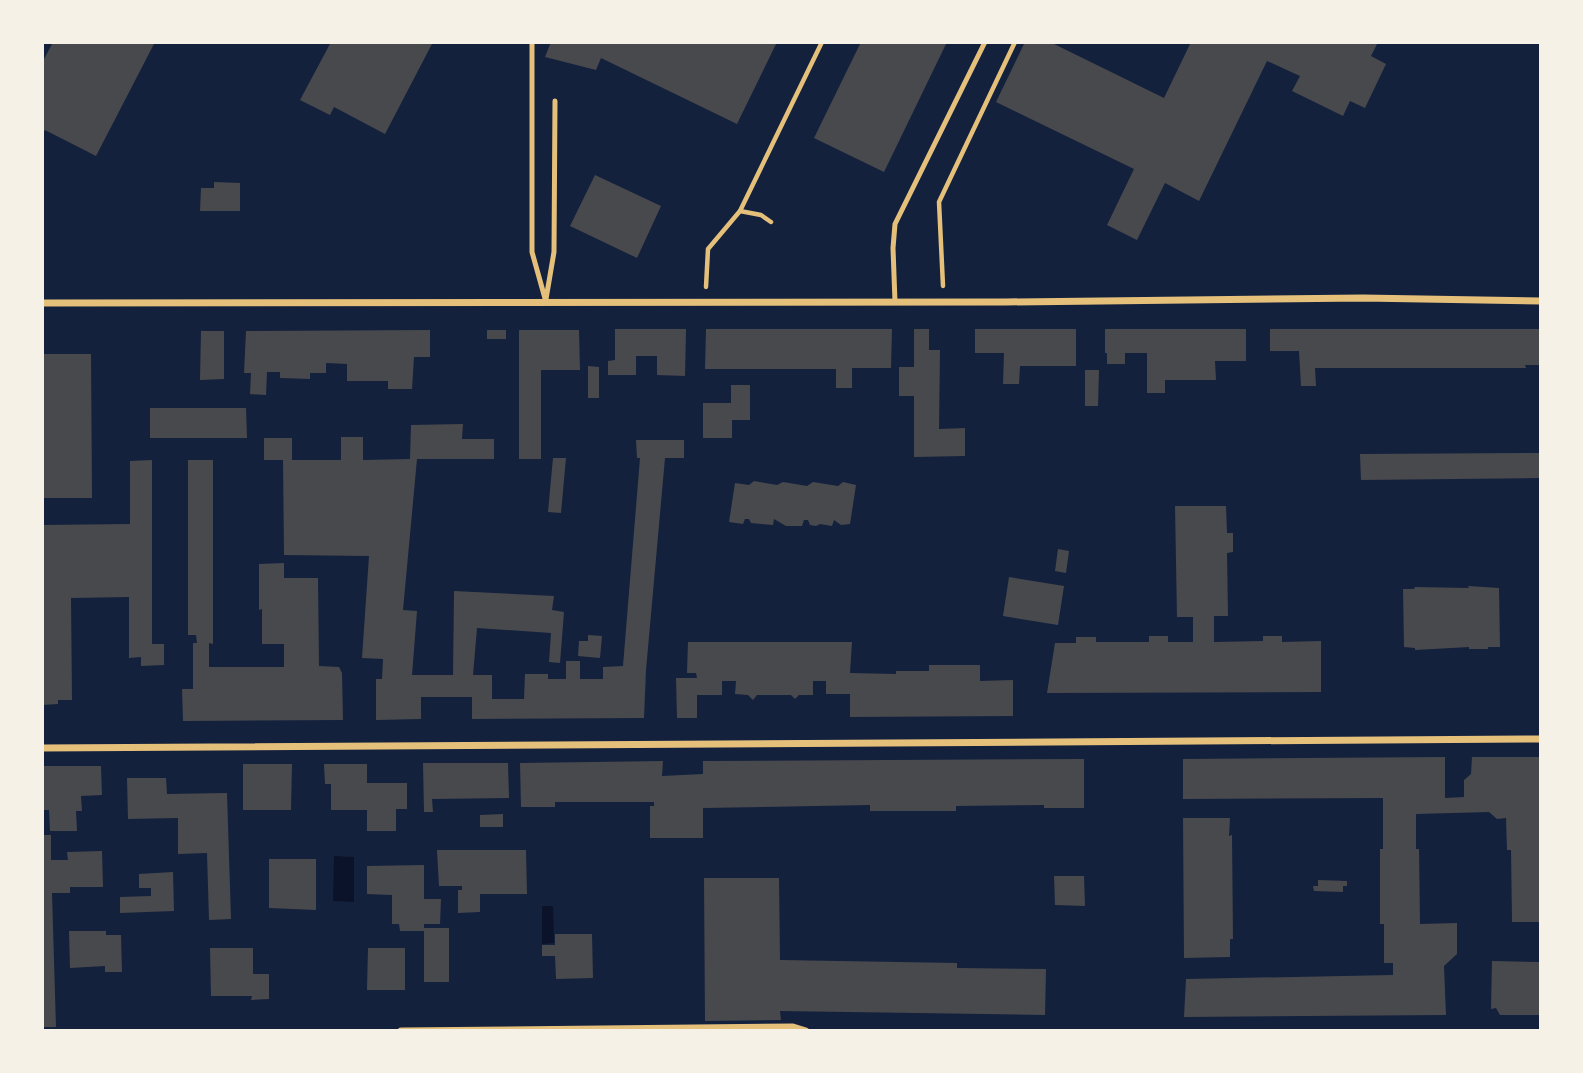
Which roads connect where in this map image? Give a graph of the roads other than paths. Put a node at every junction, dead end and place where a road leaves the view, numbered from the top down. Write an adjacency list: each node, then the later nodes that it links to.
1 (532, 42): 5 (lane)
2 (985, 42): 6 (lane)
3 (555, 101): 5 (lane)
4 (1541, 301): 6 (street)
5 (546, 302): 6 (street); 7 (street)
6 (895, 302)
7 (42, 303)
8 (1541, 739): 9 (street)
9 (42, 748)
10 (401, 1031): 11 (street)
11 (806, 1031)

